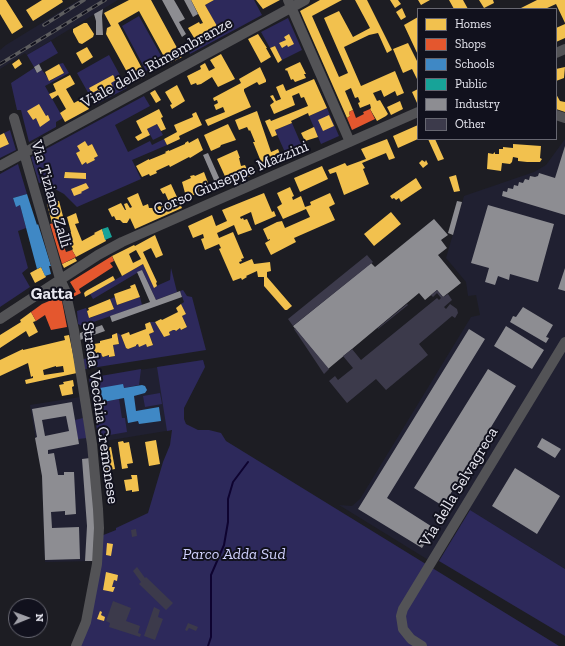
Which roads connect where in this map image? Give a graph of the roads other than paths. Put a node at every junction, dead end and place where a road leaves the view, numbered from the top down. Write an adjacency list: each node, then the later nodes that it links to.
1 (305, 0): 2 (street, Viale delle Rimembranze)
2 (290, 4): 5 (street); 6 (street, Viale delle Rimembranze)
3 (417, 112): 5 (street, Corso Giuseppe Mazzini)
4 (14, 118): 6 (street, Via Tiziano Zalli)
5 (350, 142): 8 (street, Corso Giuseppe Mazzini)
6 (24, 152): 7 (street, Viale delle Rimembranze); 8 (street, Via Tiziano Zalli)
7 (0, 166)
8 (60, 279): 9 (street, Corso Giuseppe Mazzini); 11 (street, Strada Vecchia Cremonese)
9 (0, 319)
10 (565, 342): 12 (street, Via della Selvagreca)
11 (76, 646)
12 (422, 646)

